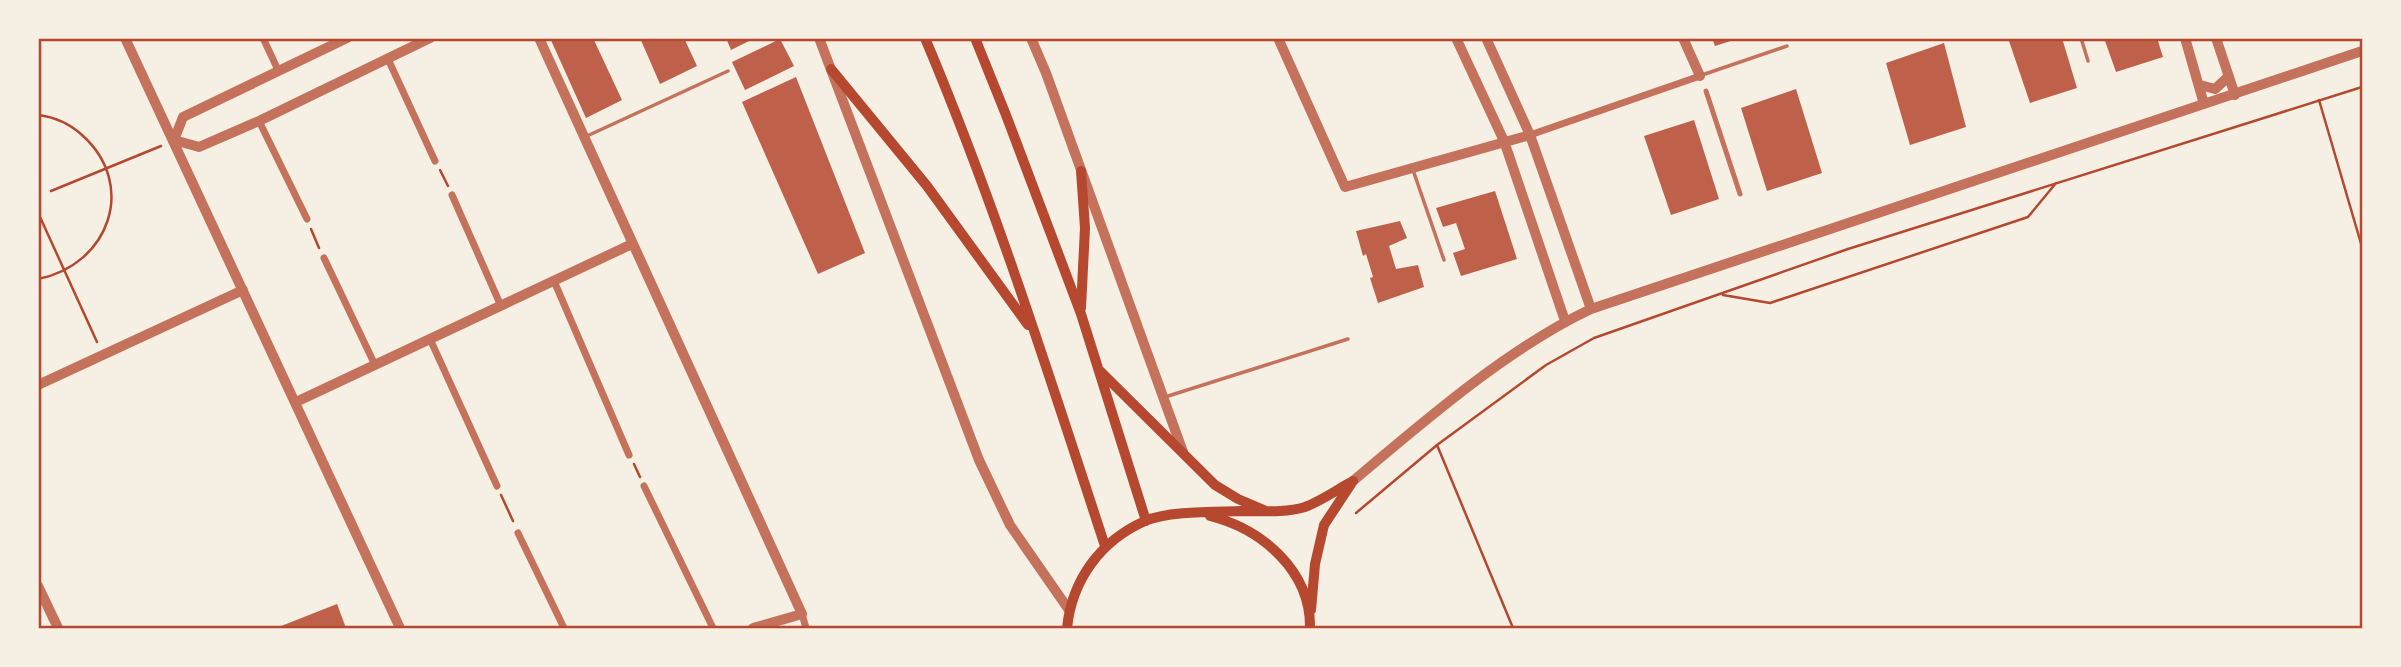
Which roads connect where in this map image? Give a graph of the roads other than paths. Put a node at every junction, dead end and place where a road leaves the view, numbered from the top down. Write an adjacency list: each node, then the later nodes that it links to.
1 (125, 38): 33 (street)
2 (263, 38): 22 (street)
3 (347, 38): 22 (street)
4 (430, 38): 19 (street)
5 (539, 38): 32 (street)
6 (818, 38): 21 (street)
7 (925, 38): 50 (main road)
8 (975, 38): 48 (main road)
9 (1031, 38): 37 (street)
10 (1278, 38): 36 (street)
11 (1456, 38): 34 (street)
12 (1486, 38): 31 (street)
13 (1683, 38): 24 (street)
14 (2081, 38): 20 (lane)
15 (2185, 38): 26 (street)
16 (2216, 38): 25 (street)
17 (1787, 46): 24 (lane)
18 (2362, 51): 28 (street)
19 (388, 59): 30 (street); 35 (street)
20 (2088, 61)
21 (831, 69): 50 (main road); 69 (street)
22 (278, 70): 33 (street)
23 (728, 71): 32 (lane)
24 (1700, 76): 31 (street)
25 (2228, 77): 26 (street); 28 (street)
26 (2200, 85): 29 (street)
27 (1706, 91): 38 (street)
28 (2235, 95): 29 (street)
29 (2204, 104): 47 (street)
30 (259, 121): 33 (street); 40 (street)
31 (1530, 135): 34 (street); 47 (street)
32 (585, 137): 41 (street)
33 (174, 140): 45 (street)
34 (1504, 141): 36 (street); 49 (street)
35 (435, 161)
36 (1412, 168): 43 (lane)
37 (1081, 171): 48 (main road); 56 (street)
38 (1740, 194)
39 (452, 195): 46 (street)
40 (307, 219)
41 (632, 244): 44 (street); 70 (street)
42 (324, 258): 53 (street)
43 (1444, 260)
44 (554, 281): 46 (street); 59 (street)
45 (243, 290): 55 (street); 57 (street)
46 (501, 306): 51 (street)
47 (1591, 309): 49 (street)
48 (1081, 314): 54 (main road)
49 (1565, 321): 60 (street)
50 (1036, 336): 67 (main road)
51 (430, 339): 53 (street); 61 (street)
52 (1348, 339): 56 (lane)
53 (375, 365): 57 (street)
54 (1096, 368): 58 (main road); 65 (main road)
55 (38, 385)
56 (1163, 398): 58 (street)
57 (296, 402): 73 (street)
58 (1182, 452): 63 (main road)
59 (629, 455)
60 (1353, 481): 63 (main road); 71 (main road)
61 (497, 486)
62 (644, 486): 75 (street)
63 (1270, 512): 64 (main road)
64 (1200, 514): 65 (main road); 71 (main road)
65 (1146, 521): 67 (main road)
66 (518, 533): 74 (street)
67 (1105, 546): 69 (main road)
68 (38, 586): 72 (street)
69 (1069, 610): 78 (main road)
70 (802, 614): 76 (street); 77 (street)
71 (1310, 624)
72 (58, 628)
73 (400, 628)
74 (564, 628)
75 (713, 628)
76 (753, 628)
77 (806, 628)
78 (1067, 628)

